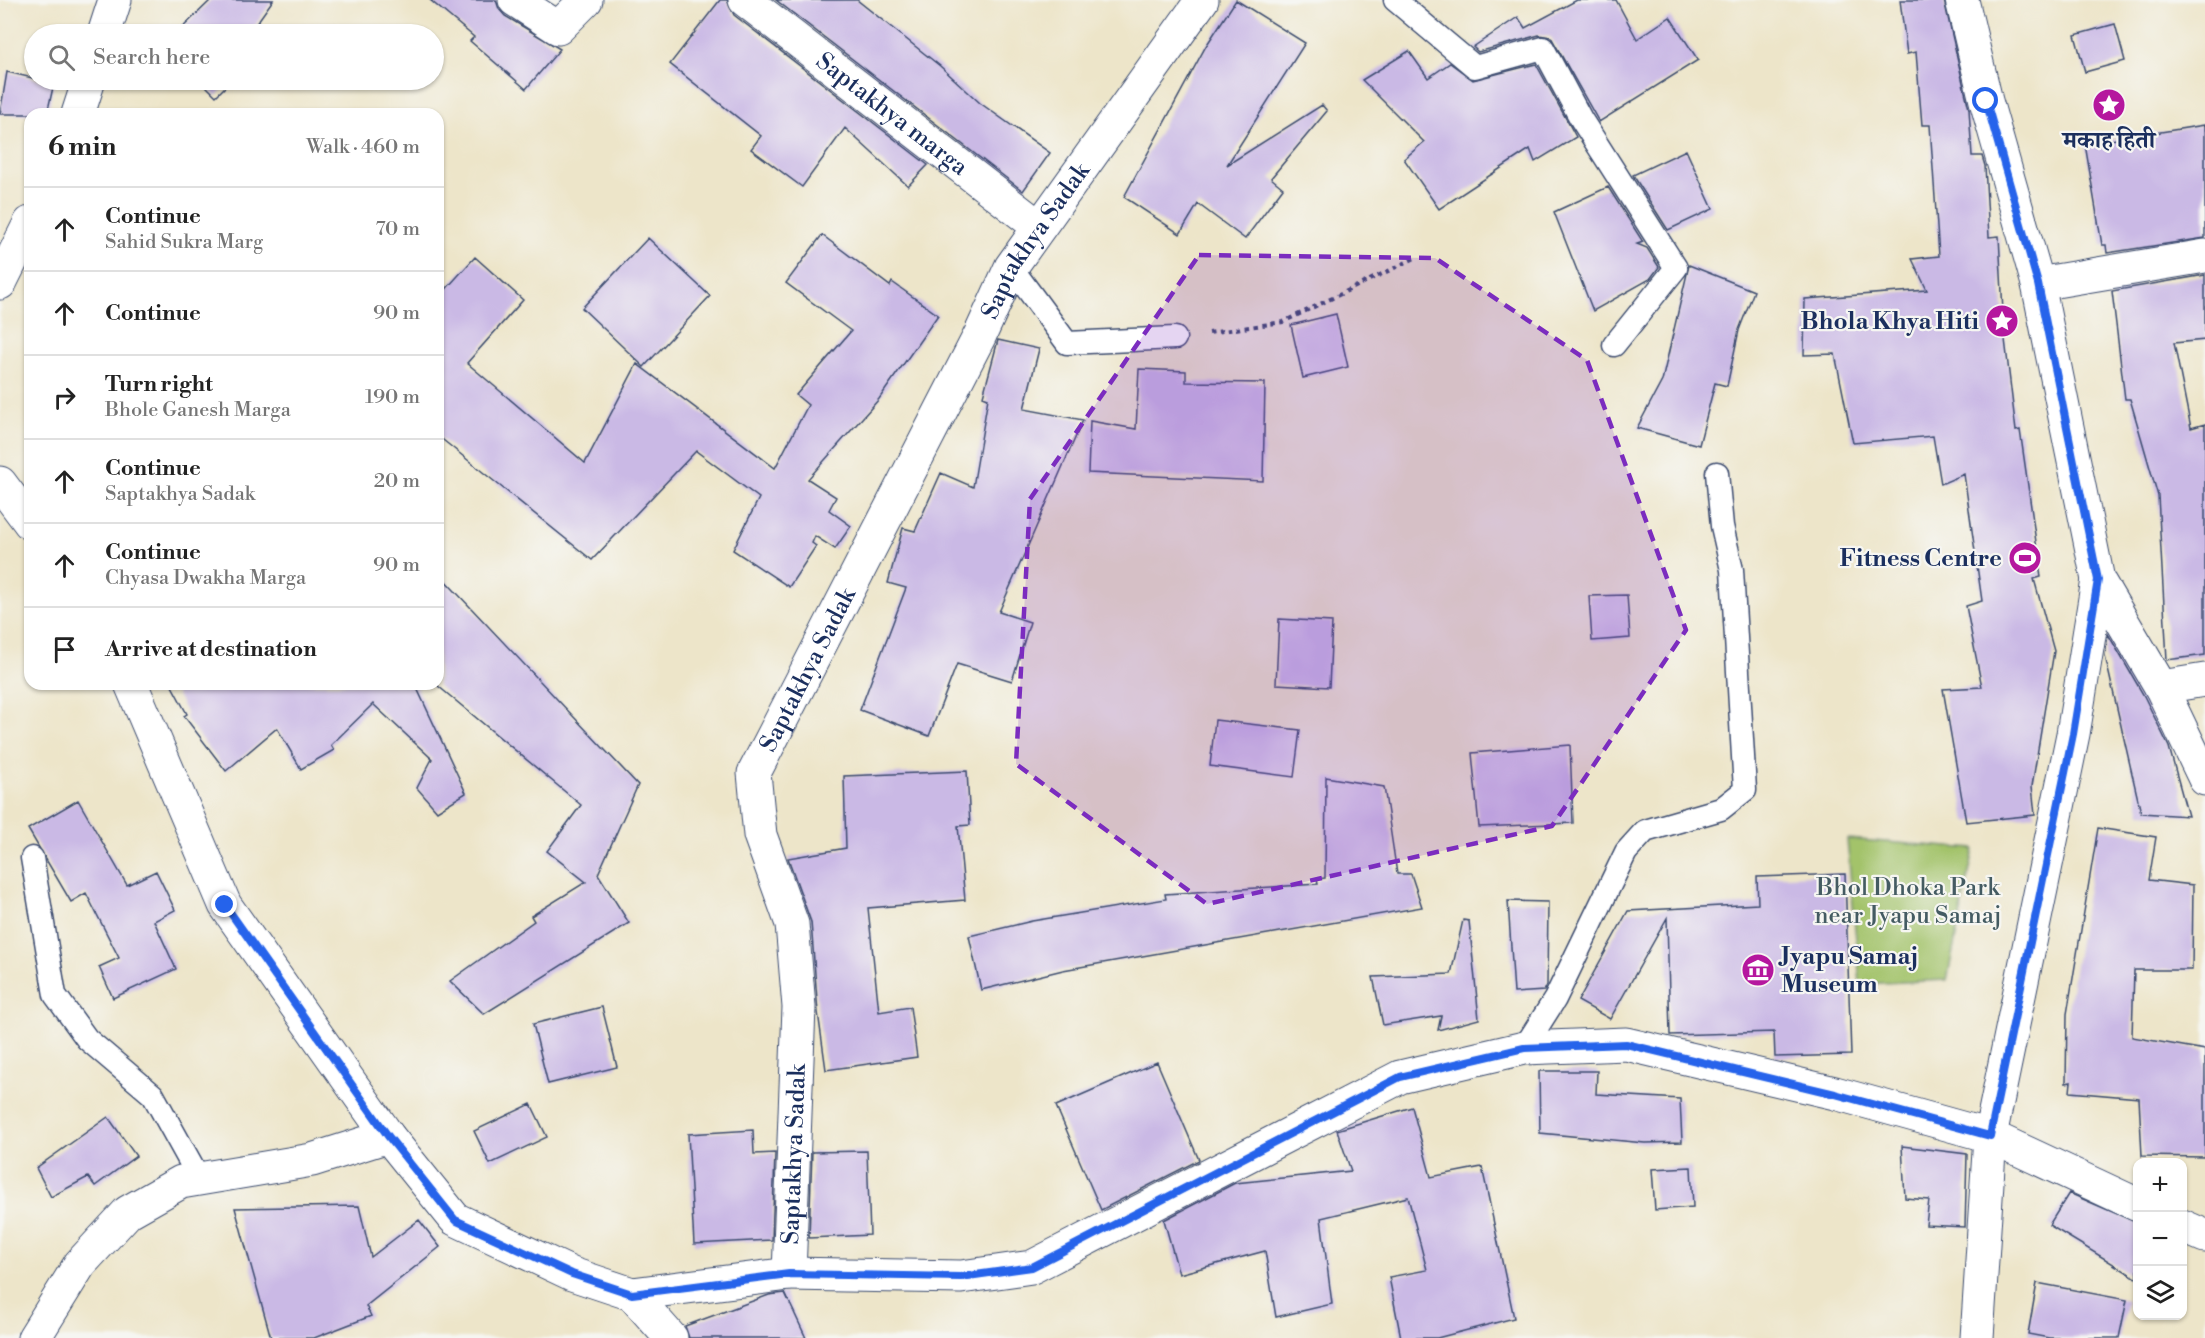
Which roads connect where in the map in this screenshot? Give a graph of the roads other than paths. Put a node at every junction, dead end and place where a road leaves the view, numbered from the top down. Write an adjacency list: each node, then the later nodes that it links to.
1 (115, 0): 8 (street)
2 (515, 0): 3 (street)
3 (586, 0)
4 (745, 0): 11 (street, Saptakhya marga)
5 (1202, 0): 11 (street, Saptakhya Sadak)
6 (1395, 0): 18 (lane)
7 (1962, 0): 16 (street)
8 (107, 24)
9 (86, 90): 10 (street)
10 (80, 108)
11 (1039, 227): 14 (street, Saptakhya Sadak)
12 (24, 235): 15 (street)
13 (2205, 256): 16 (street)
14 (1011, 267): 17 (lane); 35 (street, Saptakhya Sadak)
15 (0, 283)
16 (2038, 284): 22 (street)
17 (1175, 338)
18 (1614, 345)
19 (1718, 473): 28 (lane)
20 (0, 483): 21 (street)
21 (24, 514)
22 (2098, 580): 24 (street); 30 (street)
23 (2205, 680): 24 (street)
24 (2161, 687): 26 (street)
25 (134, 690): 29 (street)
26 (2205, 779)
27 (32, 858): 31 (lane)
28 (1524, 1048): 30 (street); 35 (street)
29 (388, 1136): 31 (street); 36 (street)
30 (1990, 1136): 32 (street); 39 (street)
31 (199, 1178): 37 (street)
32 (2133, 1203)
33 (2187, 1228): 34 (street)
34 (2205, 1236)
35 (789, 1274): 36 (street, Saptakhya Sadak)
36 (632, 1294): 38 (street)
37 (34, 1338)
38 (671, 1338)
39 (1977, 1338)

